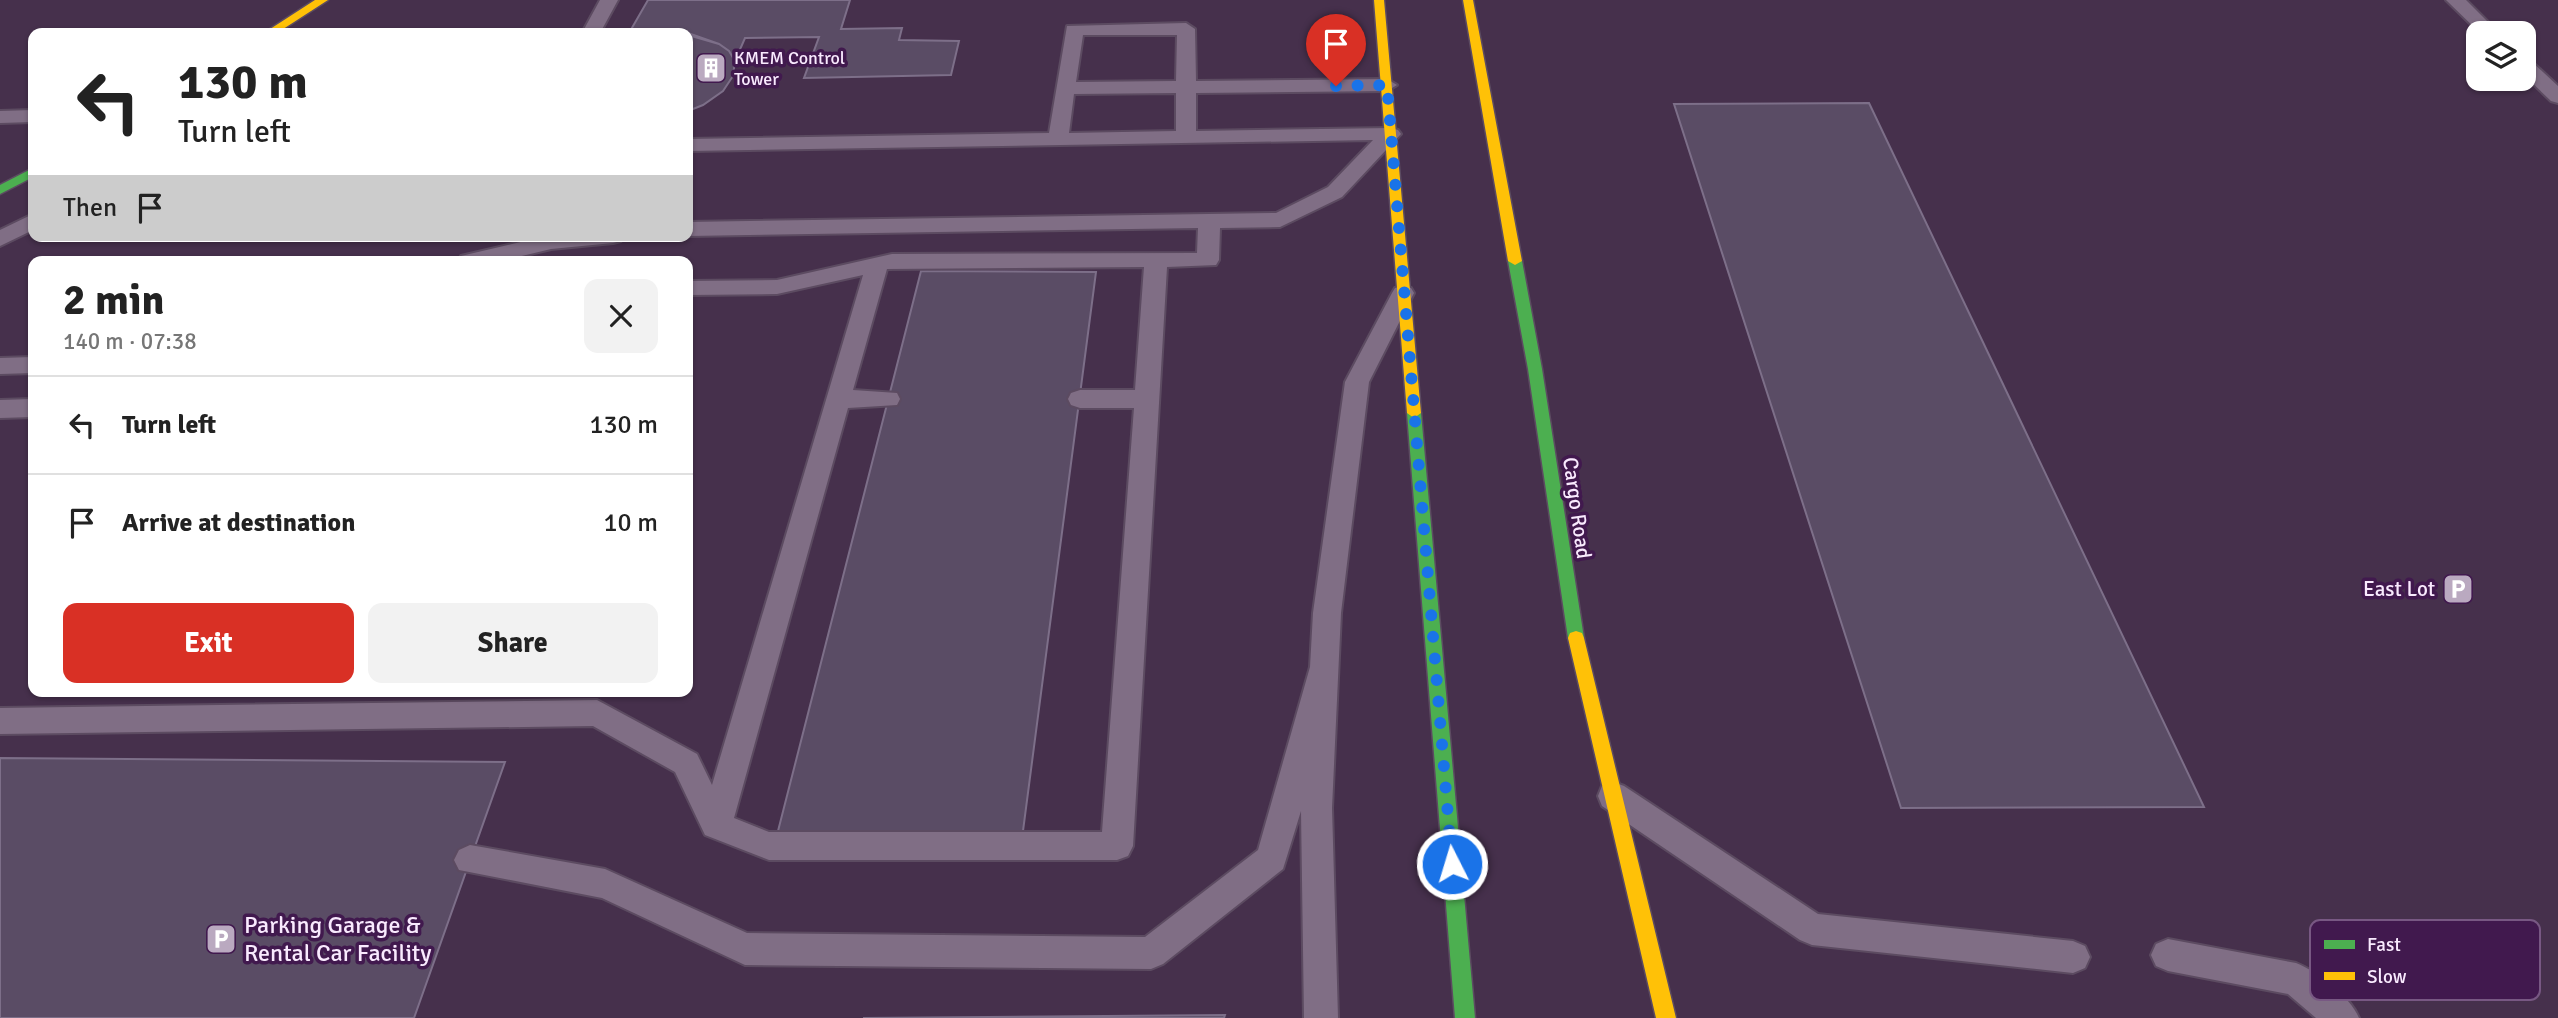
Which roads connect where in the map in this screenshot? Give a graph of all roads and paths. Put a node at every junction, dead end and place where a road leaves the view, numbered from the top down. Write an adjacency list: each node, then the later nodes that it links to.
1 (323, 0): 7 (main road)
2 (609, 0): 8 (lane)
3 (1379, 0): 10 (main road)
4 (1468, 0): 42 (main road, Cargo Road)
5 (2455, 0): 6 (lane)
6 (2477, 21)
7 (278, 28)
8 (594, 28)
9 (2536, 76): 13 (lane)
10 (1387, 85): 11 (lane); 16 (main road)
11 (1186, 87): 12 (lane); 12 (lane); 17 (lane)
12 (1065, 88): 18 (lane)
13 (2558, 97)
14 (28, 116): 15 (lane)
15 (0, 117)
16 (1391, 135): 17 (lane); 22 (lane); 31 (main road)
17 (1186, 138): 18 (lane)
18 (1058, 139): 19 (lane)
19 (693, 145)
20 (28, 175): 21 (main road)
21 (0, 190)
22 (1209, 220): 24 (lane); 28 (lane)
23 (28, 224): 25 (lane)
24 (693, 229)
25 (0, 239)
26 (551, 242): 27 (lane)
27 (491, 256)
28 (1157, 260): 29 (lane); 37 (lane)
29 (877, 265): 30 (lane); 34 (lane)
30 (693, 288)
31 (1403, 293): 40 (lane); 47 (main road)
32 (0, 366): 33 (lane)
33 (28, 366)
34 (839, 399): 35 (lane); 43 (lane)
35 (888, 399)
36 (1080, 399): 37 (lane)
37 (1147, 399): 43 (lane)
38 (28, 408): 39 (lane)
39 (0, 409)
40 (1324, 667): 44 (lane); 50 (lane)
41 (0, 721): 43 (lane)
42 (1613, 796): 46 (lane); 52 (main road, Cargo Road)
43 (716, 825)
44 (470, 860)
45 (2168, 955): 48 (lane)
46 (2073, 957)
47 (1461, 968): 51 (lane)
48 (2310, 990)
49 (2321, 1000): 53 (lane)
50 (1321, 1018)
51 (1463, 1018)
52 (1666, 1018)
53 (2342, 1018)

